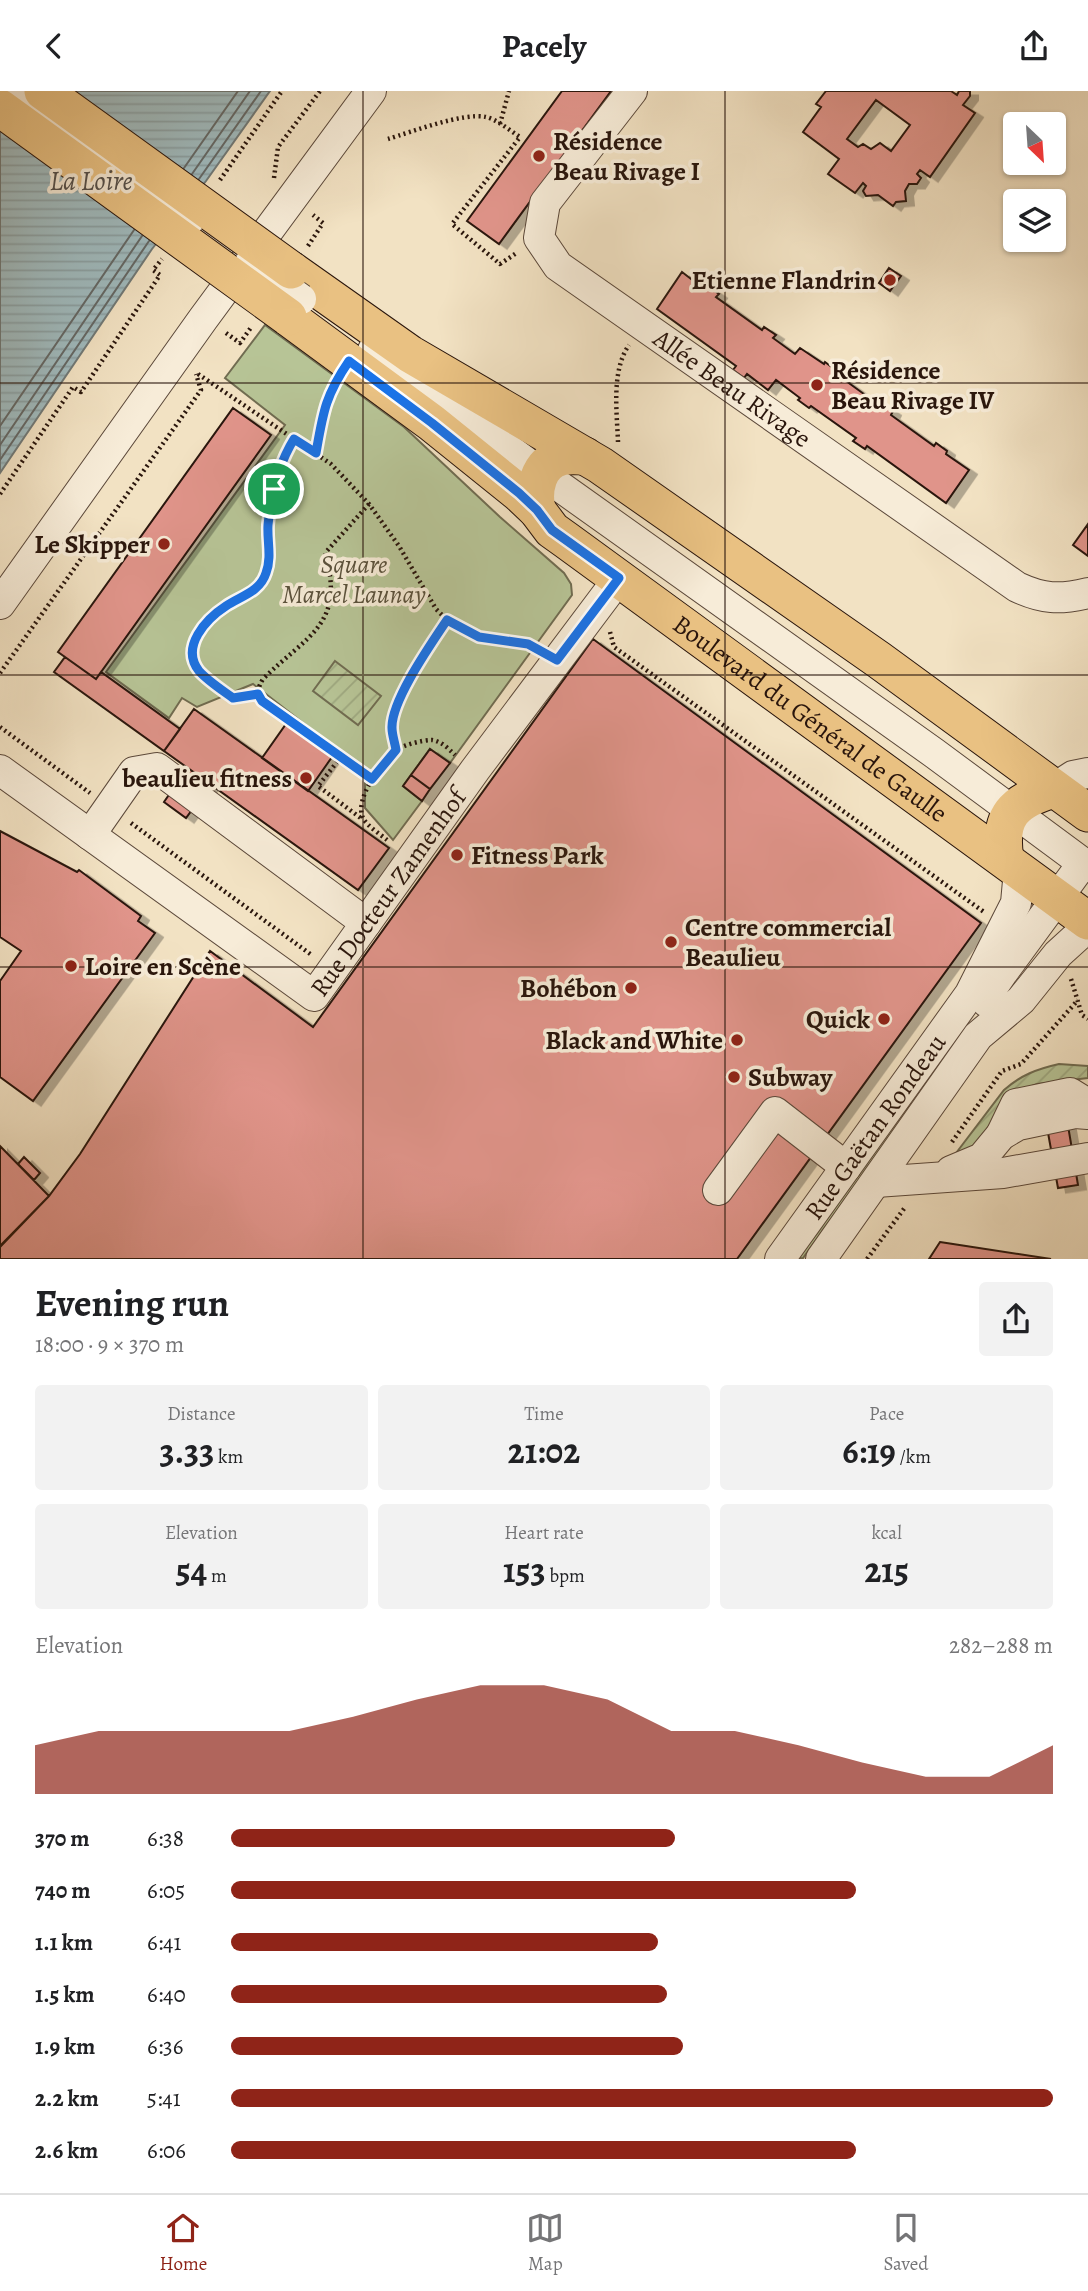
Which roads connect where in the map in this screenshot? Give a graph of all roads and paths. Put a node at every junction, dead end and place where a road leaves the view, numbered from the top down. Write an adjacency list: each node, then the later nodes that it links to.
1 (10, 91): 16 (street, bridge)
2 (43, 91): 16 (main road, bridge)
3 (282, 91): 11 (path)
4 (320, 91): 12 (path)
5 (371, 91): 17 (street)
6 (509, 91): 9 (path)
7 (632, 91): 14 (street)
8 (0, 109): 16 (main road, bridge)
9 (500, 124): 10 (path); 14 (path)
10 (388, 139)
11 (220, 180)
12 (272, 189)
13 (313, 215): 16 (path)
14 (539, 238): 18 (street, Allée Beau Rivage)
15 (168, 253): 27 (path)
16 (298, 293): 20 (main road, Boulevard du Général de Gaulle); 24 (main road); 26 (street, Boulevard du Général de Gaulle)
17 (221, 317): 19 (path); 32 (street)
18 (644, 325): 24 (path); 31 (street, Allée Beau Rivage)
19 (218, 343)
20 (349, 361): 25 (path); 29 (main road, Boulevard du Général de Gaulle)
21 (203, 363): 35 (path)
22 (205, 379): 23 (path)
23 (294, 439): 25 (path); 36 (path)
24 (602, 452): 26 (main road); 44 (main road)
25 (316, 453): 28 (path)
26 (541, 473): 29 (main road); 46 (street, Boulevard du Général de Gaulle)
27 (0, 494)
28 (369, 504): 33 (path); 36 (path)
29 (537, 510): 30 (main road, Boulevard du Général de Gaulle)
30 (610, 589): 34 (street, Rue Docteur Zamenhof); 51 (main road, Boulevard du Général de Gaulle); 56 (path)
31 (1088, 593)
32 (0, 604)
33 (447, 620): 34 (path); 39 (path)
34 (557, 660): 55 (street, Rue Docteur Zamenhof)
35 (0, 673)
36 (258, 694): 40 (path)
37 (0, 727): 45 (path)
38 (432, 740): 39 (path)
39 (396, 750): 43 (path)
40 (341, 757): 43 (path); 48 (path)
41 (0, 770): 49 (street, Rue Docteur Zamenhof)
42 (1088, 773): 44 (street)
43 (372, 779): 48 (path)
44 (1053, 789): 46 (main road); 47 (main road)
45 (109, 807): 49 (street); 55 (street); 59 (path)
46 (1013, 809): 51 (main road); 52 (street, Boulevard du Général de Gaulle)
47 (1088, 813)
48 (363, 819): 50 (path)
49 (90, 835): 59 (street, Rue Docteur Zamenhof)
50 (387, 840)
51 (1012, 865): 53 (main road, Boulevard du Général de Gaulle); 56 (street, Rue Gaëtan Rondeau)
52 (1086, 865): 53 (street, Rue Gaëtan Rondeau)
53 (1056, 898): 54 (main road, Boulevard du Général de Gaulle); 60 (street, Rue Gaëtan Rondeau)
54 (1088, 921)
55 (366, 923): 59 (street, Rue Docteur Zamenhof)
56 (1003, 926): 60 (street, Rue Gaëtan Rondeau)
57 (1088, 930): 58 (street, Rue Gaëtan Rondeau)
58 (1052, 961): 61 (path); 63 (street, Rue Gaëtan Rondeau)
59 (335, 967)
60 (982, 990): 63 (street, Rue Gaëtan Rondeau); 69 (street, Rue Gaëtan Rondeau)
61 (1078, 1000): 62 (path); 71 (path)
62 (1088, 1019)
63 (978, 1035): 72 (street, Rue Gaëtan Rondeau)
64 (1088, 1104): 66 (street)
65 (1088, 1114): 66 (street)
66 (1001, 1135): 71 (street)
67 (1088, 1138): 70 (street)
68 (1088, 1158): 70 (street)
69 (846, 1167): 73 (street); 74 (street, Rue Gaëtan Rondeau)
70 (992, 1173): 71 (street)
71 (932, 1177): 72 (street); 76 (path)
72 (876, 1182): 75 (street, Rue Gaëtan Rondeau)
73 (718, 1190)
74 (780, 1258)
75 (821, 1258)
76 (870, 1258)

